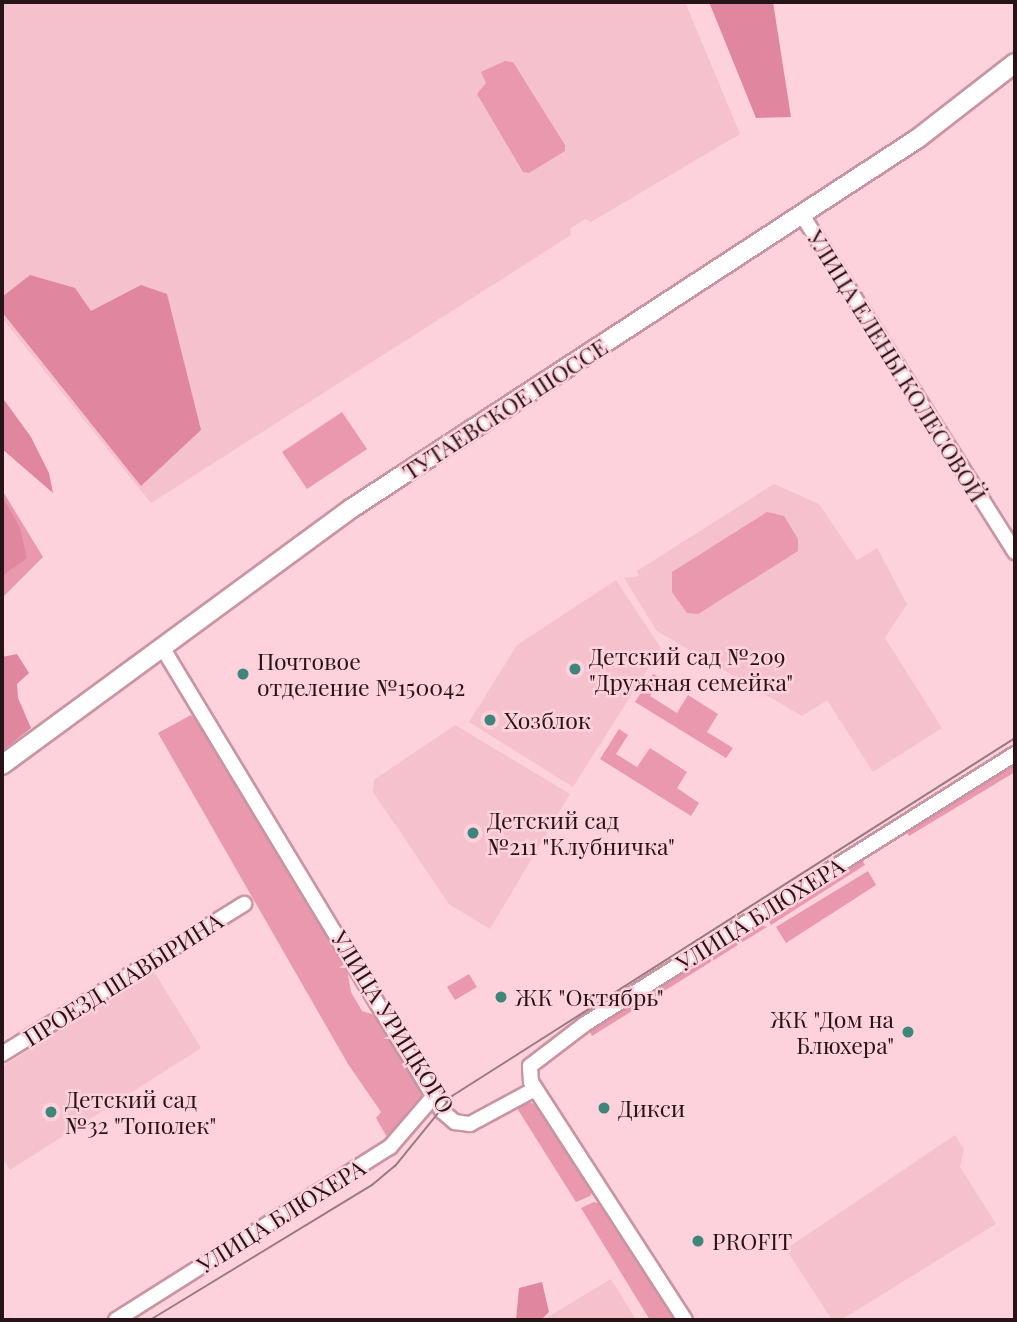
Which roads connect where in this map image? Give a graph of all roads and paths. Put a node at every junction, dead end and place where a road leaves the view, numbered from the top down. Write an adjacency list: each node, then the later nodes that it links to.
1 (1015, 63): 2 (main road, ТУТАЕВСКОЕ ШОССЕ)
2 (802, 215): 3 (street, УЛИЦА ЕЛЕНЫ КОЛЕСОВОЙ); 4 (main road, ТУТАЕВСКОЕ ШОССЕ)
3 (1015, 552)
4 (162, 647): 6 (main road, ТУТАЕВСКОЕ ШОССЕ); 10 (street, УЛИЦА УРИЦКОГО)
5 (1015, 754): 9 (street, УЛИЦА БЛЮХЕРА)
6 (2, 765)
7 (244, 904): 8 (street, ПРОЕЗД ШАВЫРИНА)
8 (2, 1054)
9 (534, 1089): 10 (street, УЛИЦА УРИЦКОГО); 12 (street)
10 (433, 1097): 11 (street, УЛИЦА БЛЮХЕРА)
11 (116, 1320)
12 (685, 1320)

